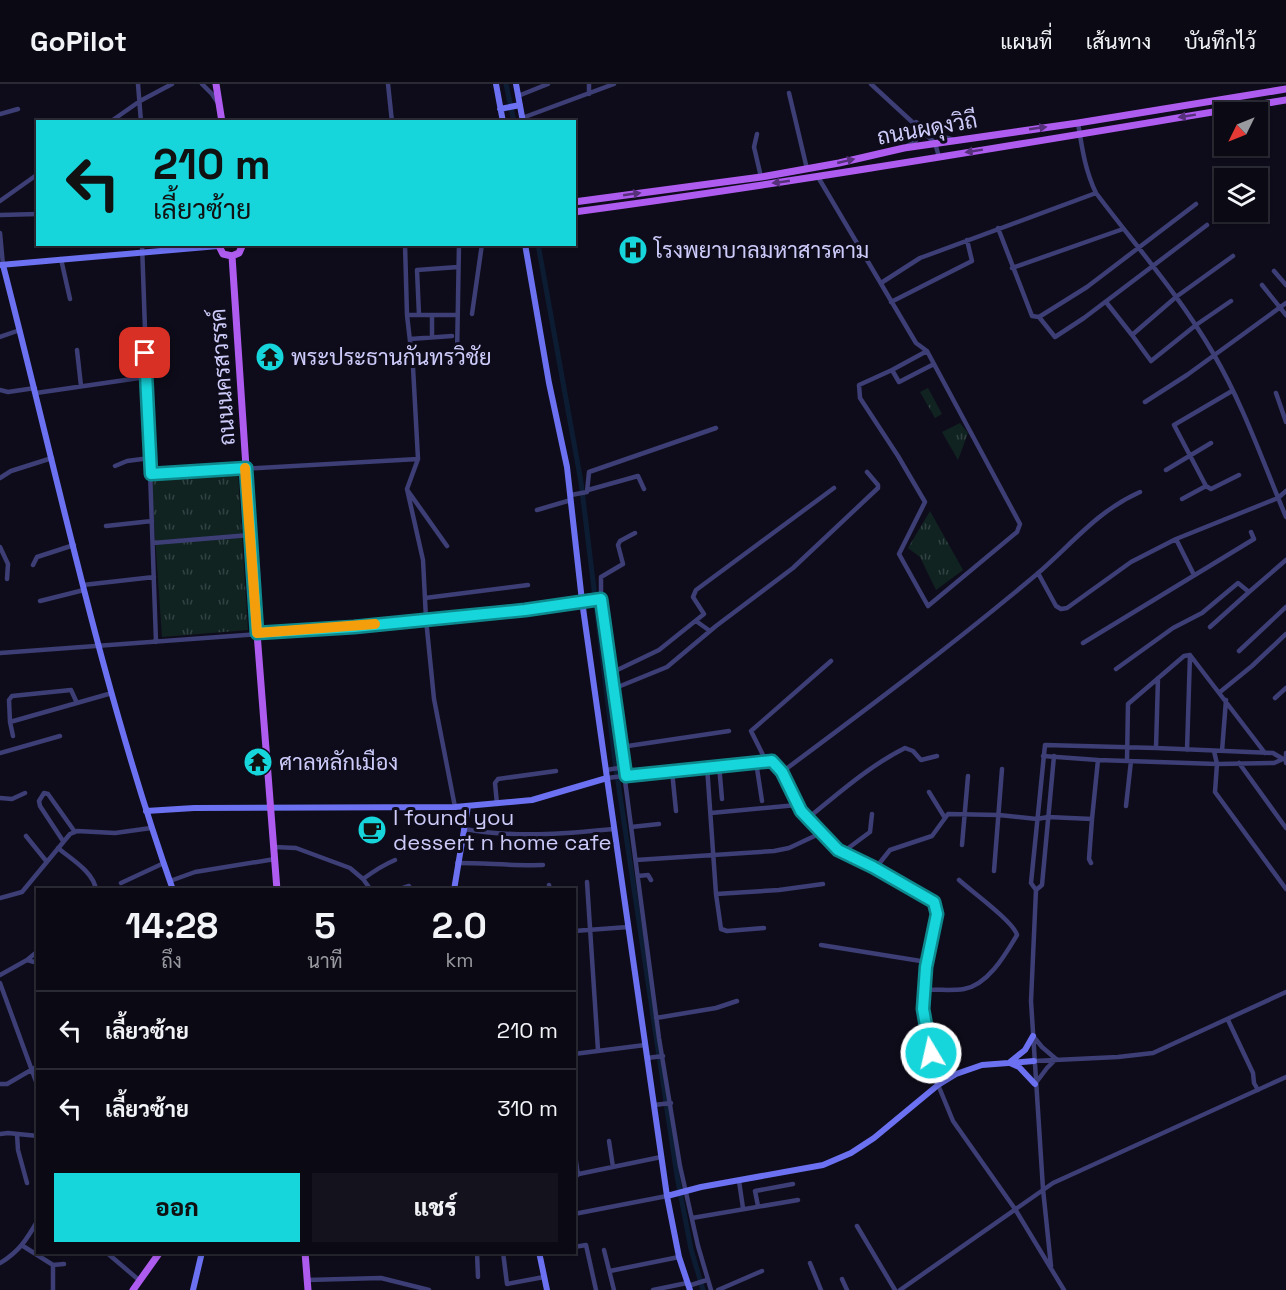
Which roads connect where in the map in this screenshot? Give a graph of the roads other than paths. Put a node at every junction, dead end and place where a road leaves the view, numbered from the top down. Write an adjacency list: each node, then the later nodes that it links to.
1 (138, 84): 17 (street)
2 (172, 84): 17 (street)
3 (202, 84): 18 (street)
4 (216, 84): 18 (main road)
5 (388, 84): 27 (street)
6 (496, 84): 21 (street)
7 (516, 84): 15 (street)
8 (548, 84): 15 (street)
9 (589, 84): 14 (street)
10 (614, 84): 14 (street)
11 (871, 84): 22 (street)
12 (1286, 89): 30 (main road, ถนนผดุงวิถี)
13 (789, 93): 38 (street)
14 (589, 94): 29 (street)
15 (518, 96): 19 (street)
16 (1286, 100): 32 (main road, ถนนผดุงวิถี, one-way to 32)
17 (140, 101): 24 (street); 25 (street)
18 (219, 105): 26 (main road)
19 (520, 105): 21 (street); 29 (street)
20 (18, 109): 23 (street)
21 (501, 109): 28 (street)
22 (904, 113): 33 (street); 34 (street); 35 (street)
23 (0, 114)
24 (113, 120)
25 (141, 120)
26 (222, 120)
27 (392, 120)
28 (503, 120)
29 (523, 120)
30 (1078, 123): 32 (street); 33 (main road, ถนนผดุงวิถี, one-way to 30)
31 (757, 134): 40 (street)
32 (1080, 134): 36 (main road, ถนนผดุงวิถี, one-way to 36); 42 (street)
33 (954, 140): 34 (main road, ถนนผดุงวิถี)
34 (935, 143): 35 (main road, ถนนผดุงวิถี); 36 (street)
35 (904, 148): 37 (main road, ถนนผดุงวิถี, one-way to 35)
36 (939, 157): 41 (main road, ถนนผดุงวิถี)
37 (816, 167): 38 (main road, ถนนผดุงวิถี); 41 (main road)
38 (807, 169): 40 (main road, ถนนผดุงวิถี)
39 (36, 175): 43 (street)
40 (760, 177): 44 (main road, ถนนผดุงวิถี, one-way to 40)
41 (818, 177): 46 (main road, ถนนผดุงวิถี, one-way to 46); 72 (street)
42 (1096, 193): 50 (street); 51 (street)
43 (0, 201)
44 (576, 202)
45 (1196, 204): 62 (street)
46 (576, 212)
47 (36, 214): 48 (street)
48 (0, 215)
49 (1207, 225): 69 (street)
50 (998, 228): 53 (street); 70 (street)
51 (1123, 229): 62 (street); 70 (street)
52 (0, 233): 67 (street)
53 (966, 240): 72 (street); 78 (street)
54 (142, 246): 63 (street)
55 (207, 246): 63 (street)
56 (219, 246): 64 (main road)
57 (405, 246): 83 (street)
58 (459, 246): 68 (street)
59 (482, 246): 82 (street)
60 (525, 246): 132 (street)
61 (242, 247): 64 (main road)
62 (1138, 248): 69 (street); 88 (street)
63 (142, 252): 66 (street); 102 (street)
64 (232, 256): 119 (main road, ถนนนครสวรรค์)
65 (1233, 256): 75 (street)
66 (61, 260): 67 (street); 76 (street)
67 (2, 265): 90 (street)
68 (458, 267): 84 (street); 86 (street)
69 (1152, 267): 75 (street); 79 (street)
70 (1012, 268): 88 (street)
71 (1274, 271): 74 (street)
72 (881, 283): 78 (street)
73 (1262, 285): 81 (street)
74 (1286, 285)
75 (1176, 297): 89 (street); 91 (street)
76 (70, 299)
77 (1231, 301): 89 (street)
78 (891, 302): 97 (street)
79 (1106, 302): 88 (street); 91 (street)
80 (1286, 303): 81 (street)
81 (1280, 308): 87 (street); 98 (street)
82 (472, 314)
83 (407, 315): 84 (street); 95 (street)
84 (418, 315): 85 (street)
85 (432, 315): 86 (street); 94 (street)
86 (457, 315): 99 (street)
87 (1286, 315)
88 (1039, 317)
89 (1196, 325): 91 (street); 98 (street)
90 (20, 330): 93 (street); 105 (street)
91 (1132, 335)
92 (452, 336): 94 (street)
93 (0, 337)
94 (432, 337): 95 (street)
95 (410, 339): 117 (street)
96 (77, 350): 103 (street)
97 (927, 351): 100 (street); 101 (street)
98 (1214, 355): 106 (street); 110 (street)
99 (457, 356)
100 (934, 364): 101 (street); 101 (street)
101 (892, 370)
102 (146, 377): 103 (street); 116 (street)
103 (81, 386): 105 (street)
104 (0, 390): 107 (street)
105 (36, 390): 107 (street); 115 (street)
106 (1232, 391): 114 (street); 133 (street)
107 (8, 392): 109 (street)
108 (1276, 393): 111 (street)
109 (0, 394)
110 (1145, 402)
111 (1286, 422)
112 (716, 428): 129 (street)
113 (1211, 443): 114 (street)
114 (1190, 455): 120 (street); 125 (street)
115 (52, 458): 124 (street); 144 (street)
116 (150, 458): 118 (street); 122 (street)
117 (418, 459): 119 (street); 127 (street)
118 (115, 466)
119 (246, 468): 122 (street); 141 (main road, ถนนนครสวรรค์)
120 (1166, 470)
121 (867, 472): 164 (street)
122 (151, 474): 137 (street)
123 (1239, 475): 125 (street)
124 (0, 477)
125 (1206, 486): 134 (street)
126 (834, 488): 162 (street)
127 (407, 489): 145 (street); 156 (street)
128 (644, 489): 129 (street)
129 (588, 491): 132 (street)
130 (1286, 491): 133 (street)
131 (1140, 492): 149 (street)
132 (572, 496): 135 (street); 158 (street)
133 (1278, 498): 136 (street); 142 (street)
134 (1182, 500)
135 (537, 510)
136 (1286, 517)
137 (153, 521): 138 (street); 143 (street)
138 (106, 526)
139 (1251, 532): 150 (street)
140 (635, 533): 157 (street)
141 (250, 535): 143 (street); 165 (main road, ถนนนครสวรรค์)
142 (1176, 539): 149 (street); 150 (street)
143 (153, 543): 151 (street)
144 (74, 545): 148 (street); 154 (street)
145 (447, 546)
146 (0, 547): 152 (street)
147 (1286, 560): 155 (street)
148 (33, 565)
149 (1038, 573): 213 (street)
150 (1194, 575): 168 (street)
151 (154, 577): 154 (street); 167 (street)
152 (7, 579)
153 (528, 585): 156 (street)
154 (84, 587): 159 (street); 169 (street)
155 (1249, 592): 163 (street); 174 (street)
156 (425, 598): 161 (street)
157 (599, 599): 158 (street); 175 (street)
158 (585, 600): 161 (street); 210 (street)
159 (40, 601)
160 (1286, 607): 170 (street)
161 (426, 619): 165 (street); 226 (street)
162 (696, 621): 164 (street); 175 (street)
163 (1210, 627)
164 (710, 631): 178 (street)
165 (257, 633): 167 (street); 227 (main road, ถนนนครสวรรค์)
166 (1286, 634): 179 (street)
167 (156, 642): 169 (street)
168 (1083, 643)
169 (98, 647): 171 (street); 180 (street)
170 (1239, 651)
171 (0, 653)
172 (1191, 656): 176 (street); 179 (street); 191 (street)
173 (831, 661): 201 (street)
174 (1116, 669)
175 (611, 673): 178 (street)
176 (1158, 678): 189 (street); 190 (street)
177 (1286, 688): 181 (street)
178 (613, 689): 188 (street)
179 (1220, 692): 182 (street)
180 (112, 693): 183 (street); 228 (street)
181 (1275, 698)
182 (1226, 700): 193 (street); 195 (street)
183 (77, 702): 184 (street); 184 (street)
184 (10, 722): 186 (street)
185 (729, 731): 188 (street)
186 (13, 736)
187 (60, 736): 194 (street)
188 (621, 747): 208 (street)
189 (1126, 747): 190 (street); 197 (street); 202 (street)
190 (1156, 748): 191 (street)
191 (1187, 750): 192 (street)
192 (1214, 751): 193 (street); 206 (street)
193 (1222, 751): 195 (street)
194 (0, 753)
195 (1265, 753): 199 (street)
196 (938, 756): 235 (street)
197 (1043, 756): 198 (street); 237 (street)
198 (1054, 756): 200 (street); 234 (street)
199 (1285, 758): 204 (street)
200 (1098, 760): 202 (street); 238 (street)
201 (766, 761): 203 (street); 213 (street)
202 (1129, 761): 206 (street); 225 (street)
203 (756, 762): 205 (street); 221 (street)
204 (1239, 763): 206 (street); 242 (street)
205 (720, 765): 207 (street); 220 (street)
206 (1217, 765): 279 (street)
207 (707, 766): 212 (street); 230 (street)
208 (625, 767): 210 (street); 214 (street)
209 (1002, 769): 233 (street)
210 (606, 770): 216 (street)
211 (556, 771): 222 (street)
212 (672, 771): 214 (street); 229 (street)
213 (782, 772): 224 (street)
214 (626, 776): 216 (street); 240 (street)
215 (968, 776): 232 (street)
216 (607, 778): 222 (street); 244 (street)
217 (929, 792): 236 (street)
218 (25, 793): 219 (street)
219 (0, 798)
220 (722, 799)
221 (762, 801)
222 (496, 804): 223 (street)
223 (468, 806): 226 (street); 243 (street)
224 (797, 806): 230 (street); 235 (street)
225 (1126, 806)
226 (455, 807): 227 (street)
227 (271, 809): 228 (street); 250 (main road, ถนนนครสวรรค์)
228 (146, 811): 241 (street)
229 (676, 811)
230 (711, 813): 253 (street)
231 (872, 814): 252 (street)
232 (964, 814): 233 (street); 236 (street); 249 (street)
233 (999, 815): 237 (street); 263 (street)
234 (1048, 817): 237 (street); 238 (street); 280 (street)
235 (808, 818): 246 (street)
236 (945, 818): 262 (street)
237 (1037, 819): 280 (street)
238 (1092, 819): 260 (street)
239 (659, 824): 240 (street)
240 (631, 827): 256 (street)
241 (151, 828): 245 (street); 258 (street)
242 (1286, 828)
243 (464, 829): 244 (street); 259 (street)
244 (614, 829): 283 (street)
245 (75, 832): 248 (street); 248 (street)
246 (821, 833): 252 (street); 253 (street)
247 (26, 836): 257 (street)
248 (63, 841): 251 (street)
249 (962, 845)
250 (274, 847): 254 (main road, ถนนนครสวรรค์); 265 (street)
251 (58, 848): 257 (street); 273 (street)
252 (843, 852): 262 (street)
253 (714, 856): 256 (street); 281 (street)
254 (274, 859): 266 (street); 275 (main road, ถนนนครสวรรค์)
255 (395, 860): 265 (street)
256 (636, 860): 264 (street)
257 (47, 862): 282 (street)
258 (164, 863): 266 (street); 270 (street)
259 (457, 863): 261 (street); 278 (street)
260 (1091, 863)
261 (543, 865)
262 (873, 867): 291 (street)
263 (994, 871)
264 (638, 876): 267 (street); 297 (street)
265 (363, 879): 276 (street)
266 (170, 880): 274 (street)
267 (651, 880)
268 (959, 880): 294 (street)
269 (587, 882): 285 (street)
270 (121, 883)
271 (823, 884): 281 (street)
272 (409, 886): 277 (street)
273 (96, 888)
274 (172, 888)
275 (277, 888)
276 (370, 888)
277 (403, 888)
278 (454, 888)
279 (1286, 889)
280 (1036, 890): 299 (street)
281 (716, 894): 284 (street)
282 (0, 898)
283 (628, 927): 285 (street); 300 (street)
284 (764, 928)
285 (590, 930): 286 (street); 301 (street)
286 (576, 931)
287 (821, 945): 291 (street)
288 (36, 953): 289 (street)
289 (27, 960): 290 (street); 292 (street)
290 (36, 962)
291 (927, 962): 294 (street)
292 (0, 975)
293 (0, 983): 309 (street)
294 (925, 990): 314 (street)
295 (1286, 992): 298 (street)
296 (737, 1001): 297 (street)
297 (656, 1018): 303 (street)
298 (1228, 1020): 305 (street); 315 (street)
299 (1033, 1036): 305 (street); 306 (street); 307 (street)
300 (645, 1045): 301 (street); 304 (street)
301 (598, 1050): 302 (street)
302 (576, 1054)
303 (661, 1056): 304 (street); 316 (street)
304 (649, 1058): 317 (street)
305 (1056, 1059): 306 (street); 313 (street)
306 (1034, 1061): 307 (street); 313 (street)
307 (1009, 1062): 313 (street); 314 (street)
308 (36, 1067): 309 (street)
309 (31, 1070): 311 (street); 312 (street)
310 (1286, 1077): 315 (street)
311 (36, 1082)
312 (0, 1084)
313 (1035, 1084): 328 (street)
314 (938, 1085): 325 (street); 334 (street)
315 (1255, 1086): 328 (street)
316 (670, 1103): 317 (street); 329 (street)
317 (656, 1104): 322 (street)
318 (0, 1134): 319 (street)
319 (17, 1134): 320 (street); 326 (street)
320 (36, 1136)
321 (609, 1141): 323 (street)
322 (661, 1157): 323 (street); 330 (street)
323 (613, 1167): 324 (street)
324 (576, 1175)
325 (739, 1181): 329 (street); 333 (street)
326 (27, 1183)
327 (793, 1184): 332 (street)
328 (1043, 1189): 334 (street); 354 (street)
329 (684, 1191): 330 (street); 336 (street)
330 (670, 1195): 335 (street); 349 (street)
331 (798, 1200): 332 (street)
332 (758, 1206): 333 (street)
333 (743, 1209): 336 (street)
334 (1015, 1209): 354 (street); 378 (street)
335 (576, 1214)
336 (692, 1218): 361 (street)
337 (36, 1223): 339 (street)
338 (857, 1226): 377 (street)
339 (22, 1246): 350 (street); 353 (street)
340 (576, 1247): 370 (street)
341 (604, 1250): 355 (street)
342 (108, 1254): 362 (street)
343 (159, 1254): 362 (main road)
344 (202, 1254): 366 (street)
345 (305, 1254): 360 (main road)
346 (477, 1254): 357 (street)
347 (503, 1254): 358 (street)
348 (541, 1254): 358 (street)
349 (679, 1257): 355 (street); 363 (street)
350 (0, 1263)
351 (810, 1263): 375 (street)
352 (64, 1264): 353 (street)
353 (53, 1265): 364 (street)
354 (1051, 1269): 379 (street)
355 (610, 1271): 371 (street)
356 (762, 1271): 374 (street)
357 (478, 1276)
358 (544, 1277): 369 (street)
359 (842, 1279): 376 (street)
360 (307, 1280): 367 (main road); 368 (street)
361 (707, 1280): 363 (street); 373 (street)
362 (140, 1281): 365 (main road)
363 (688, 1286): 372 (street)
364 (53, 1290)
365 (133, 1290)
366 (193, 1290)
367 (308, 1290)
368 (429, 1290)
369 (547, 1290)
370 (596, 1290)
371 (614, 1290)
372 (653, 1290)
373 (711, 1290)
374 (718, 1290)
375 (821, 1290)
376 (847, 1290)
377 (895, 1290)
378 (900, 1290)
379 (1064, 1290)

